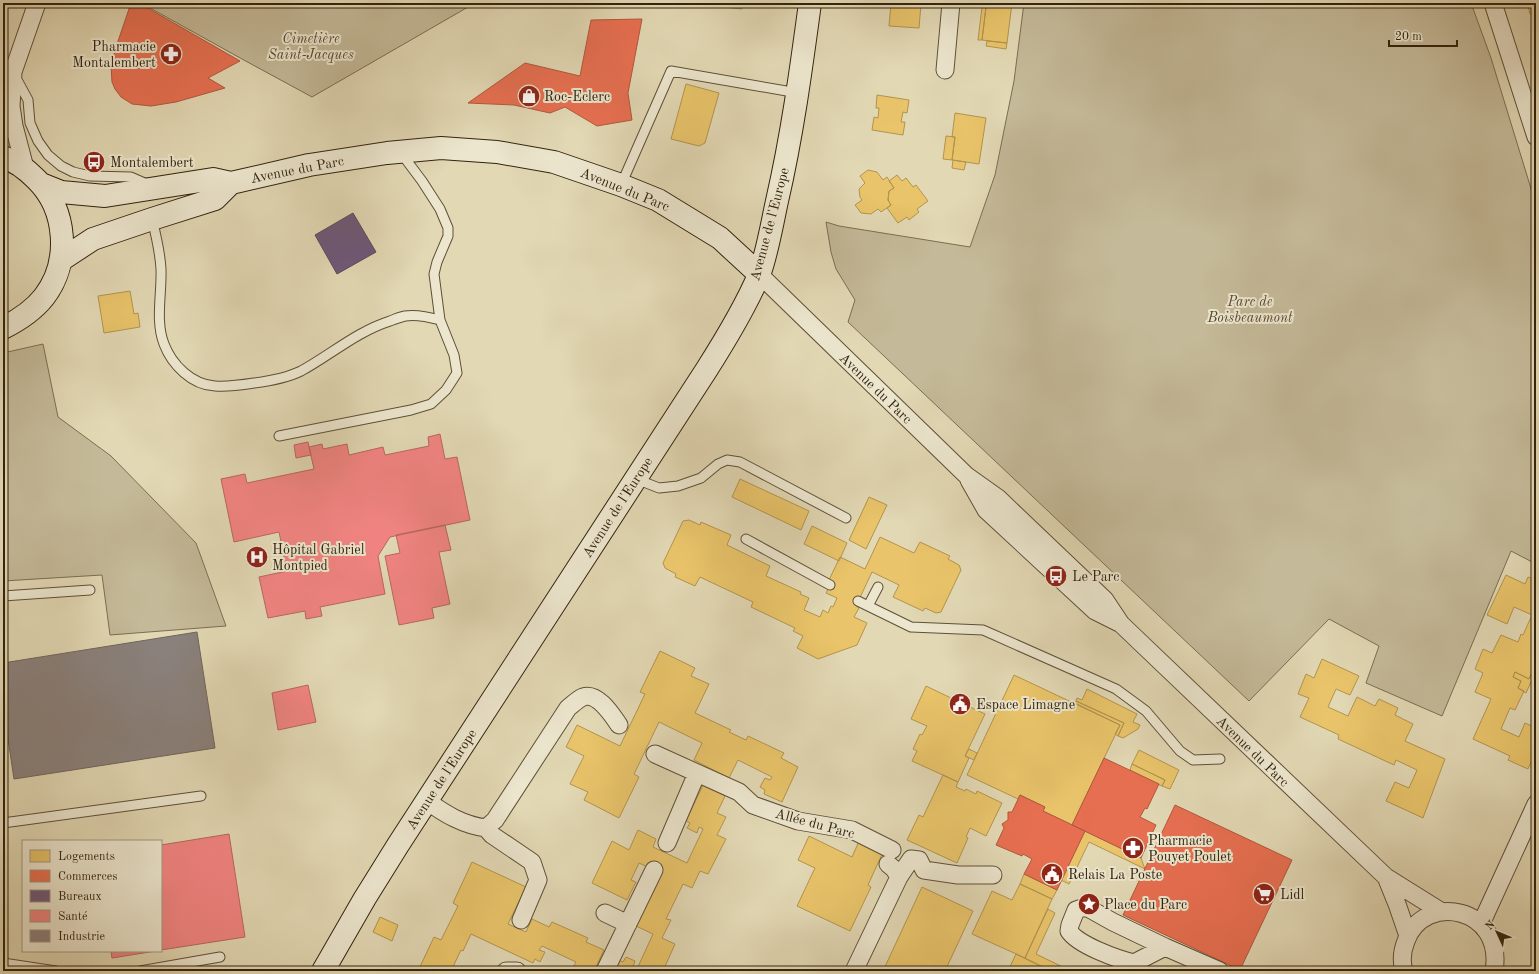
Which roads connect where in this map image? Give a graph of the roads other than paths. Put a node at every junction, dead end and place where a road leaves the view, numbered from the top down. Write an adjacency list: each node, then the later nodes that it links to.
1 (37, 3): 6 (street)
2 (810, 3): 8 (main road, Avenue de l'Europe)
3 (951, 3): 5 (street)
4 (1493, 3): 9 (street)
5 (945, 70)
6 (13, 72): 7 (street); 12 (street); 16 (lane)
7 (3, 86)
8 (798, 93): 15 (lane); 19 (main road, Avenue de l'Europe)
9 (1536, 135)
10 (400, 152): 14 (main road, Avenue du Parc); 15 (main road, Avenue du Parc); 20 (lane)
11 (3, 157): 12 (main road)
12 (25, 168): 13 (main road)
13 (41, 184): 16 (main road, Avenue du Parc); 18 (main road)
14 (231, 184): 16 (main road, Avenue du Parc); 17 (main road, Avenue du Parc)
15 (621, 185): 19 (main road, Avenue du Parc)
16 (155, 188)
17 (152, 219): 18 (main road, Avenue du Parc); 20 (lane)
18 (61, 260): 21 (main road)
19 (759, 274): 23 (main road, Avenue de l'Europe); 45 (street, Avenue du Parc)
20 (440, 320): 22 (lane)
21 (3, 328)
22 (279, 436)
23 (636, 479): 24 (lane); 37 (main road, Avenue de l'Europe)
24 (846, 518)
25 (746, 538): 26 (lane)
26 (830, 585)
27 (878, 587): 31 (lane)
28 (90, 590): 29 (lane)
29 (3, 596)
30 (858, 601): 31 (lane)
31 (868, 606): 34 (lane)
32 (619, 724): 40 (street)
33 (654, 754): 35 (street, Allée du Parc)
34 (1220, 759)
35 (697, 773): 41 (street); 44 (street, Allée du Parc)
36 (201, 796): 39 (lane)
37 (427, 801): 40 (street); 57 (main road, Avenue de l'Europe)
38 (1536, 804): 50 (street)
39 (3, 823)
40 (486, 828): 48 (street)
41 (666, 842)
42 (654, 870): 49 (street)
43 (993, 875): 44 (street)
44 (899, 877): 61 (street)
45 (1386, 877): 46 (street, Avenue du Parc); 51 (street, Avenue du Parc)
46 (1442, 912): 50 (street); 51 (street)
47 (604, 913): 49 (street)
48 (521, 920)
49 (628, 924): 60 (street)
50 (1481, 924): 64 (street)
51 (1408, 936): 63 (street)
52 (1164, 947): 52 (street); 62 (street)
53 (220, 957): 56 (lane)
54 (3, 963): 55 (lane)
55 (56, 971)
56 (140, 971)
57 (323, 971)
58 (506, 971): 59 (street)
59 (517, 971)
60 (605, 971)
61 (854, 971)
62 (1220, 971)
63 (1404, 971)
64 (1494, 971)

